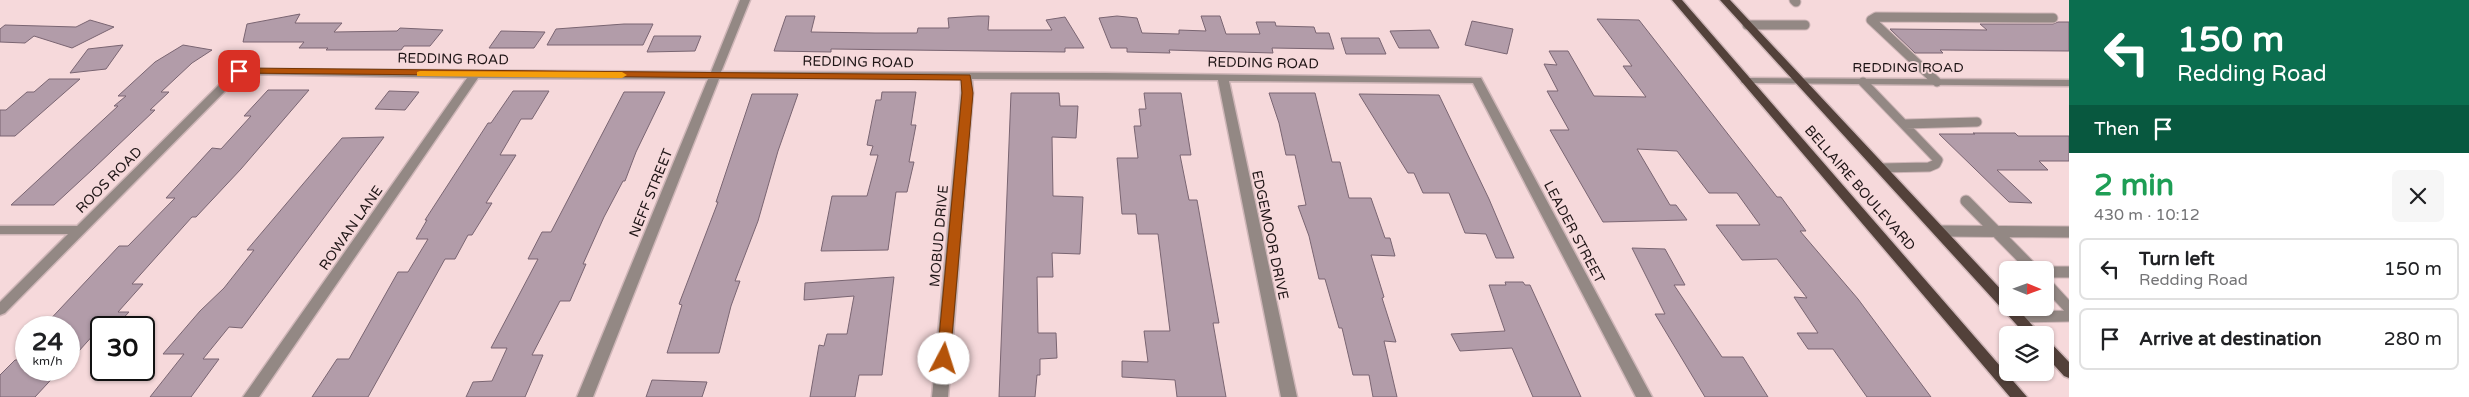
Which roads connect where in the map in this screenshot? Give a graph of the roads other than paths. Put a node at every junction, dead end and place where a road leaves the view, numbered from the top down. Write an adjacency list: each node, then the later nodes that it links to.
1 (745, 0): 9 (street, NEFF STREET)
2 (1677, 0): 13 (main road, BELLAIRE BOULEVARD)
3 (1725, 0): 5 (main road, BELLAIRE BOULEVARD)
4 (2053, 18): 16 (lane)
5 (1747, 24): 6 (lane); 14 (main road, BELLAIRE BOULEVARD)
6 (1805, 25)
7 (239, 71): 8 (street, REDDING ROAD); 23 (street, ROOS ROAD)
8 (475, 75): 9 (street, REDDING ROAD); 40 (street, ROWAN LANE)
9 (715, 75): 10 (street, REDDING ROAD); 41 (street, NEFF STREET)
10 (966, 78): 11 (street, REDDING ROAD); 42 (street, MOBUD DRIVE)
11 (1223, 78): 12 (street, REDDING ROAD); 43 (street, EDGEMOOR DRIVE)
12 (1477, 80): 44 (street, LEADER STREET)
13 (1746, 81): 14 (street, REDDING ROAD); 45 (main road, BELLAIRE BOULEVARD)
14 (1800, 82): 15 (street, REDDING ROAD); 20 (main road, BELLAIRE BOULEVARD)
15 (1863, 82): 16 (street, REDDING ROAD); 19 (lane)
16 (1937, 82): 17 (street, REDDING ROAD)
17 (2069, 83)
18 (1977, 122): 19 (lane)
19 (1905, 124): 20 (lane)
20 (1880, 168): 25 (main road, BELLAIRE BOULEVARD)
21 (1966, 201): 24 (lane)
22 (0, 230): 23 (street)
23 (80, 230): 33 (street, ROOS ROAD)
24 (1996, 230): 25 (lane); 26 (lane); 27 (lane)
25 (1939, 231): 31 (main road, BELLAIRE BOULEVARD)
26 (2069, 232)
27 (2025, 261)
28 (2054, 272): 29 (lane)
29 (2069, 272)
30 (2054, 292): 32 (lane)
31 (1999, 297)
32 (2069, 308)
33 (0, 310)
34 (2054, 314): 36 (lane)
35 (2017, 316): 37 (main road, BELLAIRE BOULEVARD)
36 (2069, 316)
37 (2026, 326)
38 (2054, 356): 39 (main road)
39 (2069, 372)
40 (251, 397)
41 (585, 397)
42 (940, 397)
43 (1289, 397)
44 (1644, 397)
45 (2019, 397)

